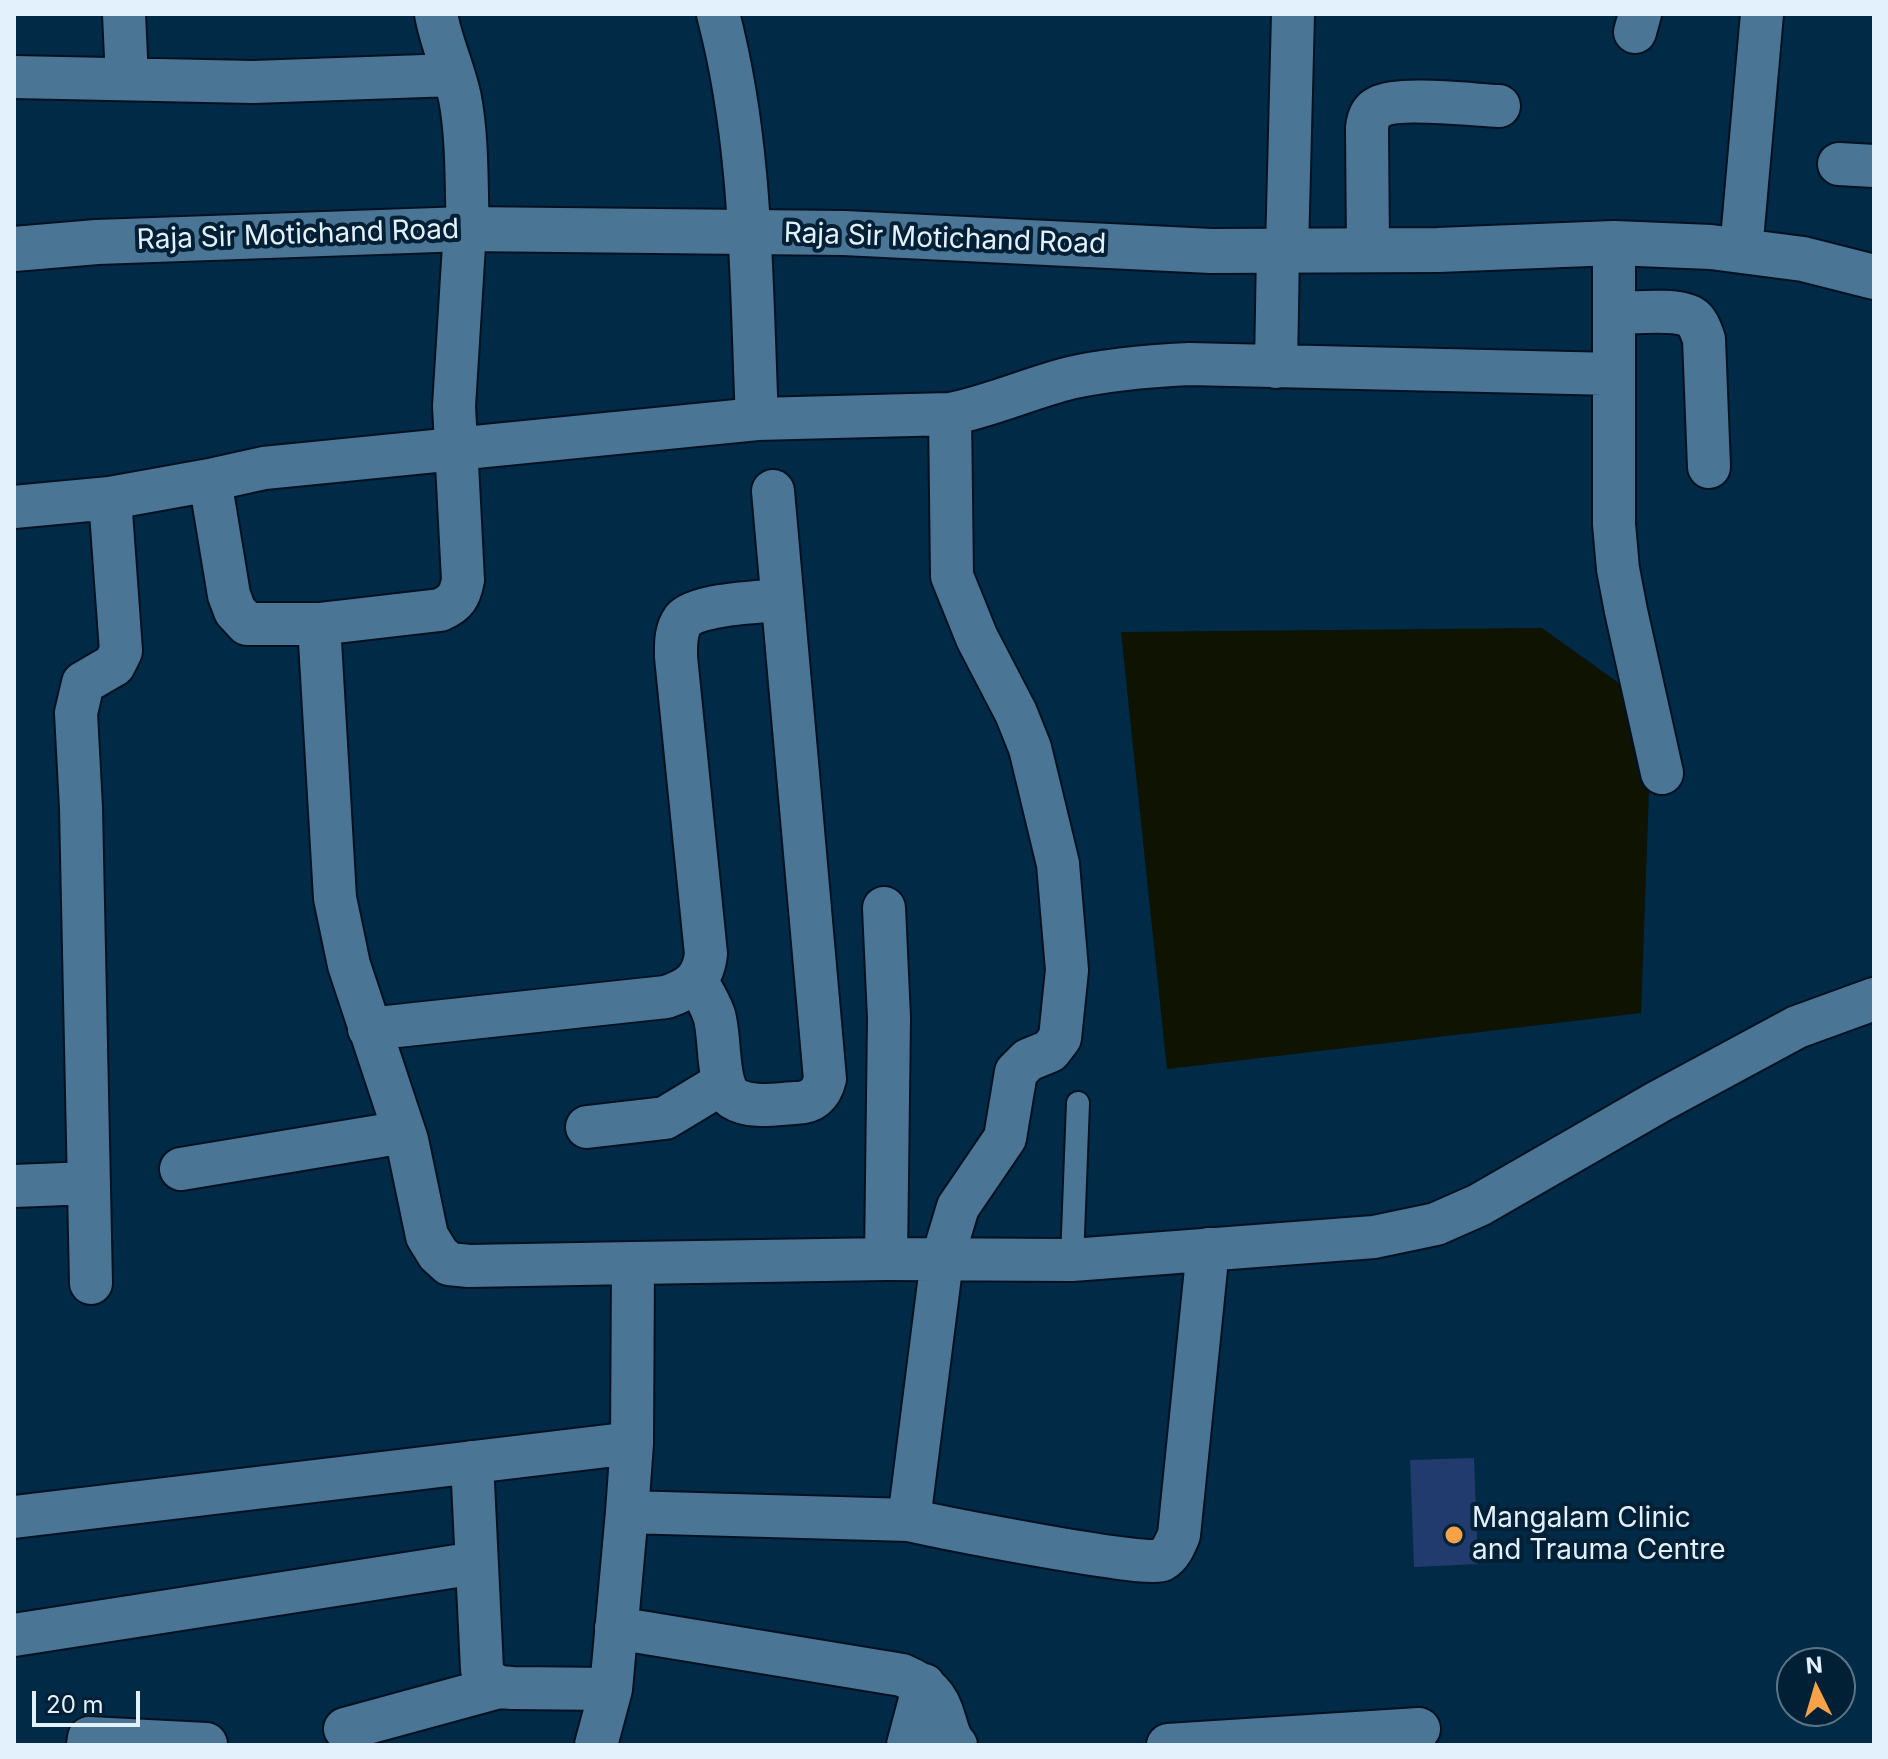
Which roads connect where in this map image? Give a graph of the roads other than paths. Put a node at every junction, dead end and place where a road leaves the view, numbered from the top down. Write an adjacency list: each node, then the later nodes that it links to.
1 (124, 14): 8 (street)
2 (436, 14): 6 (street)
3 (718, 14): 11 (street)
4 (1293, 14): 14 (street)
5 (1762, 14): 16 (street)
6 (453, 75): 8 (street); 10 (street)
7 (14, 77): 8 (street)
8 (127, 79)
9 (1499, 106): 15 (street)
10 (466, 230): 11 (street, Raja Sir Motichand Road); 13 (street, Raja Sir Motichand Road); 23 (street)
11 (749, 231): 14 (street, Raja Sir Motichand Road); 22 (street)
12 (1614, 243): 15 (street, Raja Sir Motichand Road); 16 (street, Raja Sir Motichand Road); 18 (street)
13 (14, 249)
14 (1282, 250): 15 (street, Raja Sir Motichand Road); 19 (street)
15 (1368, 250)
16 (1741, 251): 17 (street, Raja Sir Motichand Road)
17 (1874, 277)
18 (1614, 313): 20 (street); 24 (street)
19 (1276, 367): 20 (street); 21 (street)
20 (1614, 374): 31 (street)
21 (950, 414): 22 (street); 45 (street)
22 (757, 419): 23 (street)
23 (454, 448): 25 (street); 30 (street)
24 (1709, 467)
25 (210, 480): 27 (street); 30 (street)
26 (773, 491): 29 (street)
27 (110, 498): 28 (street); 41 (street)
28 (14, 507)
29 (782, 600): 33 (street); 36 (street)
30 (319, 624): 35 (street)
31 (1662, 773)
32 (884, 908): 44 (street)
33 (697, 982): 35 (street); 36 (street)
34 (1874, 999): 43 (street)
35 (369, 1029): 39 (street)
36 (723, 1083): 38 (street)
37 (1078, 1103): 46 (lane)
38 (587, 1127)
39 (404, 1132): 40 (street); 47 (street)
40 (181, 1169)
41 (89, 1183): 42 (street); 48 (street)
42 (14, 1186)
43 (1208, 1249): 46 (street); 53 (street)
44 (886, 1259): 45 (street); 47 (street)
45 (942, 1260): 46 (street); 53 (street)
46 (1072, 1260)
47 (633, 1263): 49 (street)
48 (91, 1283)
49 (632, 1443): 50 (street); 51 (street)
50 (472, 1462): 52 (street); 54 (street)
51 (627, 1512): 53 (street); 55 (street)
52 (14, 1517)
53 (909, 1520)
54 (476, 1563): 56 (street); 58 (street)
55 (616, 1628): 57 (street); 59 (street)
56 (14, 1635)
57 (924, 1685): 65 (street); 66 (street)
58 (499, 1687): 59 (street); 60 (street)
59 (611, 1689): 64 (street)
60 (345, 1729)
61 (1419, 1729): 67 (street)
62 (206, 1744): 63 (street)
63 (88, 1745)
64 (596, 1745)
65 (908, 1745)
66 (956, 1745)
67 (1168, 1745)

